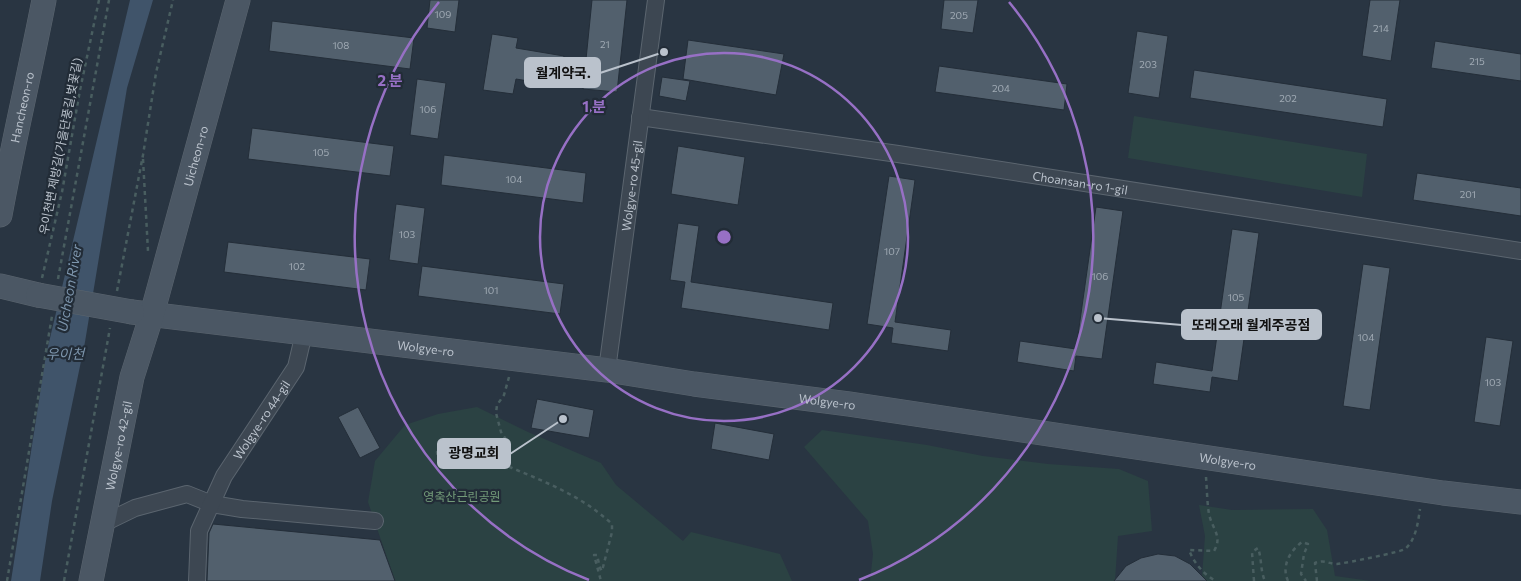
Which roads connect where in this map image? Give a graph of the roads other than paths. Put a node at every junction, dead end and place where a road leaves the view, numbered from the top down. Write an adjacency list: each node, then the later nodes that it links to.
1 (44, 0): 5 (main road, Hancheon-ro)
2 (238, 0): 8 (main road, Uicheon-ro)
3 (656, 0): 4 (street, Wolgye-ro 45-gil)
4 (640, 117): 6 (street, Choansan-ro 1-gil); 10 (street, Wolgye-ro 45-gil)
5 (1, 204)
6 (1521, 251)
7 (0, 286): 8 (main road, Wolgye-ro, bridge)
8 (142, 313): 9 (main road, Wolgye-ro); 14 (main road, Wolgye-ro 42-gil)
9 (304, 333): 10 (main road, Wolgye-ro); 12 (street, Wolgye-ro 44-gil)
10 (607, 370): 11 (main road, Wolgye-ro)
11 (1521, 502)
12 (212, 504): 13 (street); 14 (street); 16 (street, Wolgye-ro 44-gil)
13 (375, 521)
14 (102, 524): 15 (main road, Wolgye-ro 42-gil)
15 (90, 581)
16 (197, 581)

